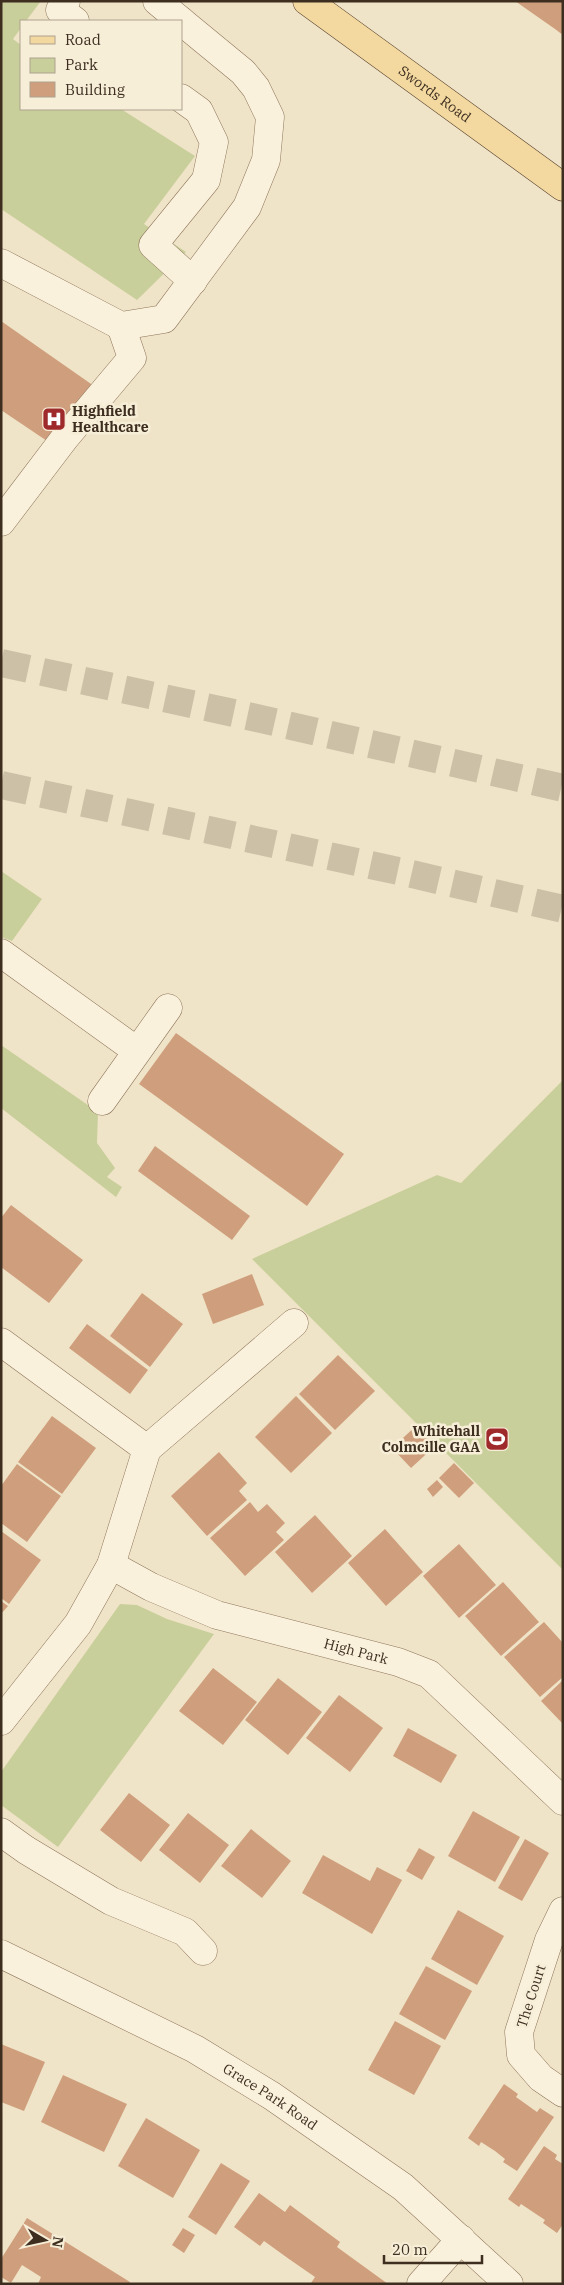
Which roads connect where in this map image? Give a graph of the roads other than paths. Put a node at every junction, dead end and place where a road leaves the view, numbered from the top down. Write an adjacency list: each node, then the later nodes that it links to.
1 (66, 1): 4 (street)
2 (156, 1): 5 (street)
3 (307, 1): 8 (main road, Swords Road)
4 (74, 20)
5 (180, 20)
6 (182, 22): 10 (street)
7 (182, 99): 10 (street)
8 (563, 187)
9 (1, 263): 11 (street)
10 (193, 281): 11 (street)
11 (121, 326): 12 (street)
12 (1, 522)
13 (1, 953): 15 (street)
14 (168, 1008): 15 (street)
15 (137, 1051): 16 (street)
16 (102, 1101)
17 (294, 1323): 19 (street)
18 (1, 1342): 19 (street)
19 (147, 1449): 20 (street)
20 (111, 1565): 21 (street); 22 (street, High Park)
21 (1, 1721)
22 (563, 1801)
23 (1, 1832): 25 (street)
24 (563, 1911): 27 (street, The Court)
25 (203, 1951)
26 (1, 1954): 28 (street, Grace Park Road)
27 (563, 2093)
28 (461, 2239): 29 (street); 30 (street, Grace Park Road)
29 (421, 2284)
30 (509, 2284)

